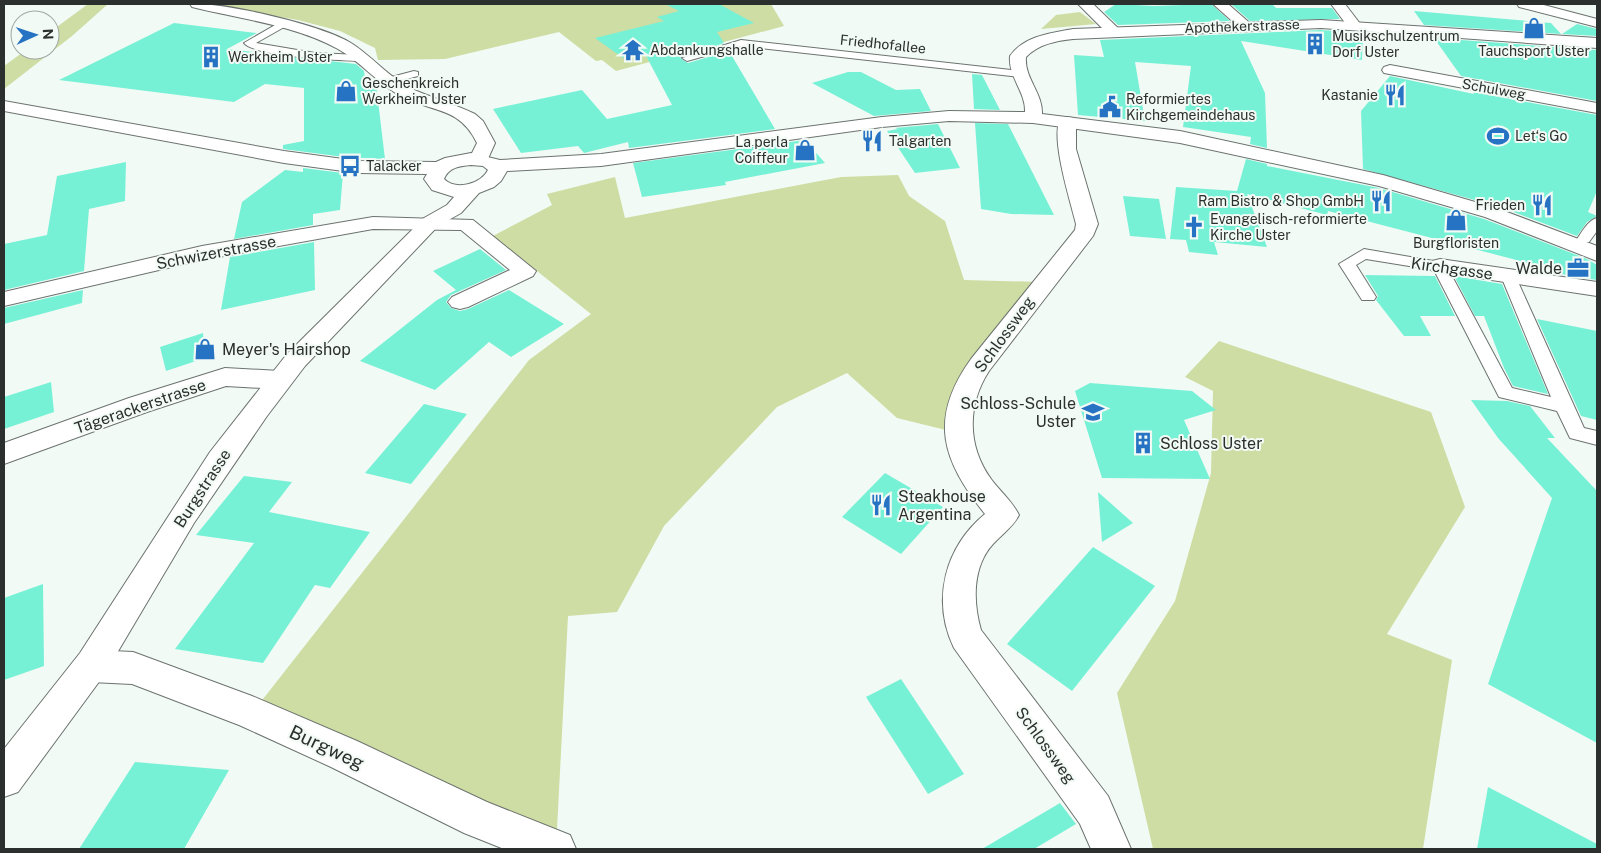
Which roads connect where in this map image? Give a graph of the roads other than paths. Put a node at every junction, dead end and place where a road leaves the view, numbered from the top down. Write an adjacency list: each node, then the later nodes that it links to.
1 (197, 4): 7 (street)
2 (1085, 4): 10 (street)
3 (1220, 4): 9 (street)
4 (1338, 4): 8 (street)
5 (1528, 4): 6 (street)
6 (1597, 23)
7 (282, 24): 12 (street); 12 (lane)
8 (1354, 24): 9 (street, Apothekerstrasse); 11 (street, Apothekerstrasse)
9 (1245, 25): 10 (street, Apothekerstrasse)
10 (1113, 31): 16 (street, Apothekerstrasse)
11 (1597, 43)
12 (360, 58): 17 (street)
13 (686, 58): 16 (lane, Friedhofallee)
14 (1390, 70): 19 (street, Schulweg)
15 (414, 74): 17 (lane)
16 (1020, 74): 20 (street)
17 (388, 81): 22 (street)
18 (4, 106): 23 (street)
19 (1597, 108)
20 (1033, 118): 21 (street); 22 (street)
21 (1067, 122): 28 (street); 42 (street, Schlossweg)
22 (490, 168): 23 (street); 24 (street)
23 (440, 179): 24 (street); 25 (street, Burgstrasse)
24 (472, 189): 25 (street, Burgstrasse)
25 (431, 222): 33 (street, Schwizerstrasse); 34 (street, Schwizerstrasse); 35 (street, Burgstrasse)
26 (1597, 222): 27 (lane)
27 (1584, 239)
28 (1597, 254)
29 (1440, 266): 30 (street, Kirchgasse); 32 (lane, Kirchgasse); 36 (lane)
30 (1509, 276): 31 (street, Kirchgasse); 36 (lane)
31 (1597, 289)
32 (1368, 297)
33 (4, 299)
34 (460, 302)
35 (280, 380): 38 (street, Tägerackerstrasse); 39 (street, Burgstrasse)
36 (1564, 406): 37 (lane)
37 (1597, 438)
38 (4, 454)
39 (91, 666): 40 (street, Burgstrasse); 41 (street, Burgweg)
40 (4, 778)
41 (556, 849)
42 (1111, 849)

